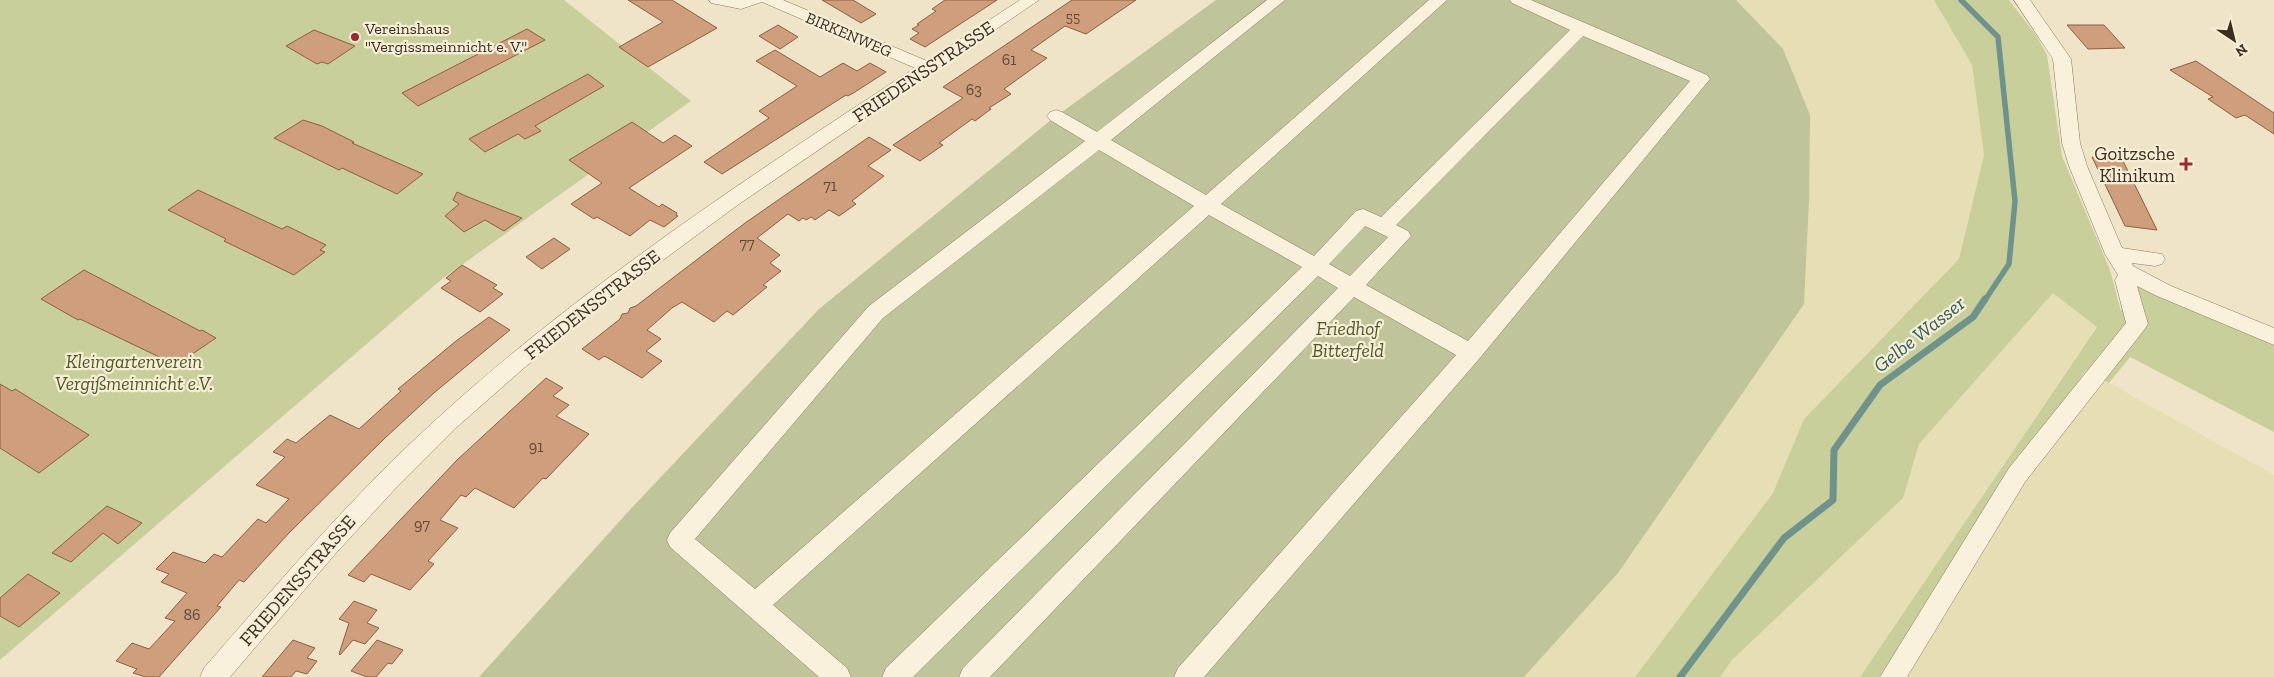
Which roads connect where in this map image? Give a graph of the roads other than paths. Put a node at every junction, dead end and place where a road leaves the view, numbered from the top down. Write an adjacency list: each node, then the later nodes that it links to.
1 (717, 0): 2 (street)
2 (755, 0)
3 (769, 0): 10 (street, BIRKENWEG)
4 (1031, 0): 10 (street, FRIEDENSSTRASSE)
5 (1277, 0): 12 (street)
6 (1439, 0): 13 (street)
7 (1518, 0): 9 (street)
8 (2022, 0): 15 (street)
9 (1581, 29): 14 (street); 21 (street)
10 (929, 68): 23 (street, FRIEDENSSTRASSE)
11 (1056, 116): 12 (street)
12 (1098, 141): 13 (street); 22 (street)
13 (1207, 205): 17 (street); 22 (street)
14 (1383, 226): 17 (street); 19 (street)
15 (2114, 254): 16 (street); 18 (street)
16 (2155, 259)
17 (1316, 266): 19 (street); 25 (street)
18 (2133, 275): 20 (street); 28 (street)
19 (1351, 285): 21 (street); 26 (street)
20 (2274, 337)
21 (1471, 352): 27 (street)
22 (755, 605): 24 (street)
23 (212, 677)
24 (838, 677)
25 (895, 677)
26 (972, 677)
27 (1187, 677)
28 (1893, 677)

